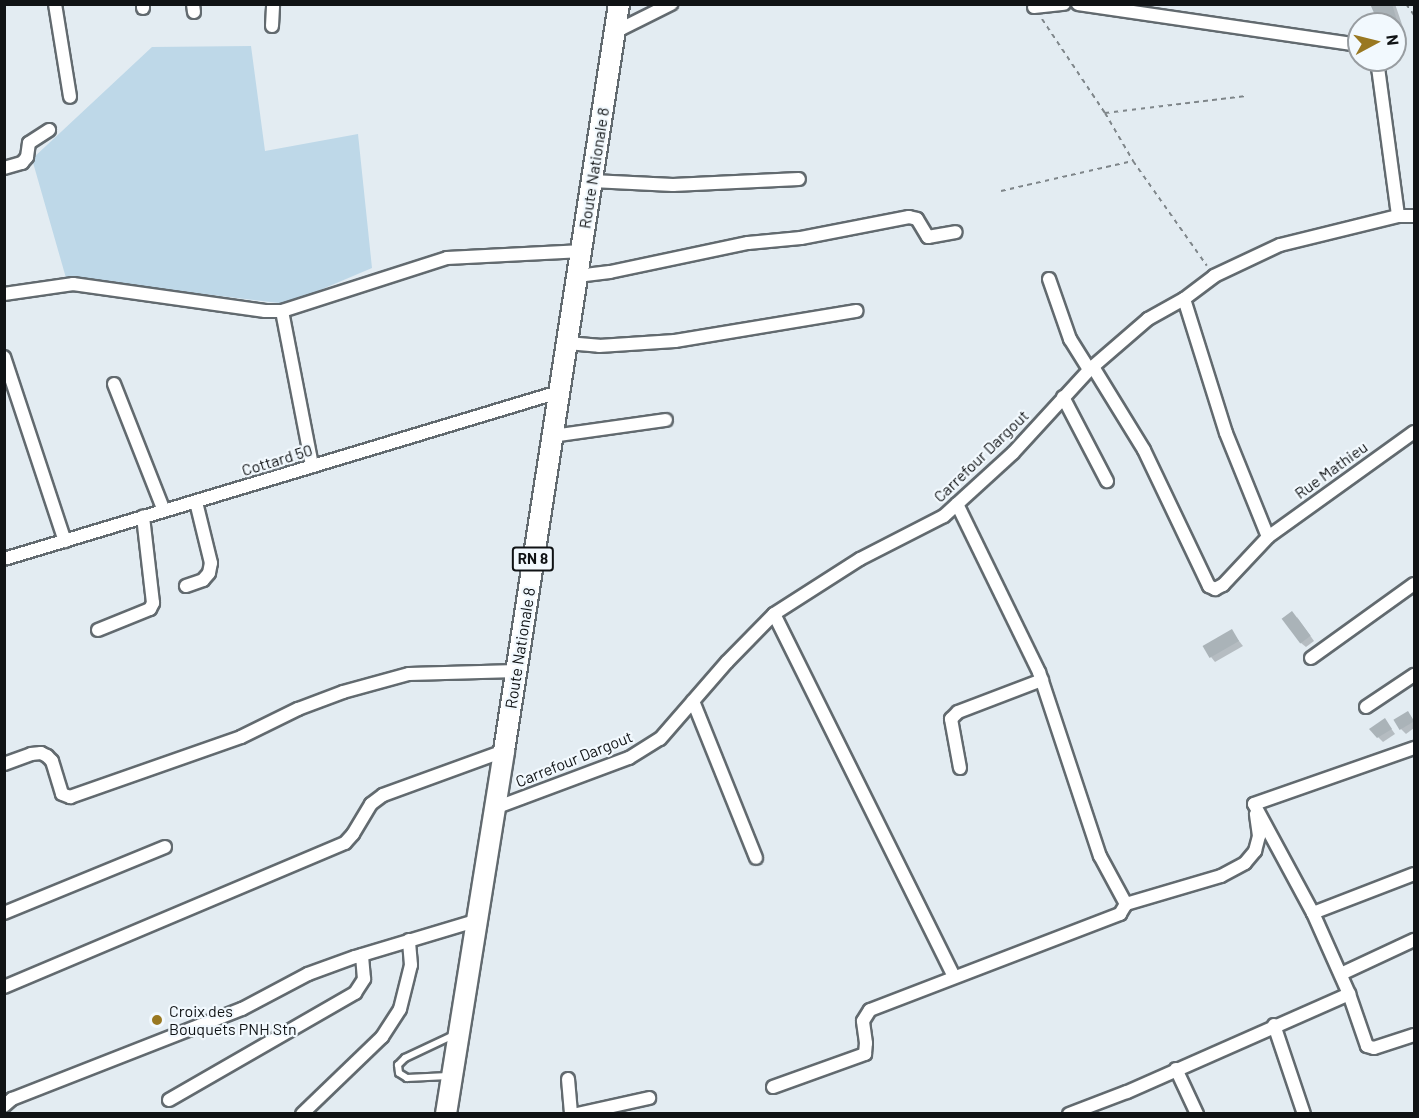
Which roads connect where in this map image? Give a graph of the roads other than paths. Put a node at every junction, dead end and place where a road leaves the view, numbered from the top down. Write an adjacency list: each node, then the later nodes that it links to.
1 (55, 4): 12 (street)
2 (273, 4): 8 (street)
3 (619, 4): 9 (main road, Route Nationale 8 / RN 8)
4 (671, 4): 9 (street)
5 (1064, 4): 7 (street)
6 (1078, 4): 10 (street)
7 (1034, 7)
8 (273, 26)
9 (615, 32): 16 (main road, Route Nationale 8 / RN 8)
10 (1347, 43)
11 (1379, 72): 17 (street)
12 (70, 97)
13 (49, 130): 14 (street)
14 (4, 168)
15 (799, 179): 16 (street)
16 (592, 181): 20 (main road, Route Nationale 8 / RN 8)
17 (1398, 216): 18 (street, Carrefour Dargout); 24 (street, Carrefour Dargout)
18 (1414, 216)
19 (956, 232): 21 (street)
20 (581, 251): 21 (main road, Route Nationale 8 / RN 8); 25 (street)
21 (577, 276): 27 (main road, Route Nationale 8 / RN 8)
22 (1049, 279): 29 (street)
23 (4, 294): 25 (street)
24 (1184, 299): 29 (street, Carrefour Dargout); 42 (street)
25 (282, 311): 36 (street)
26 (857, 311): 27 (street)
27 (567, 343): 31 (main road, Route Nationale 8 / RN 8)
28 (4, 357): 43 (street)
29 (1091, 368): 32 (street, Carrefour Dargout); 42 (street, Rue Mathieu)
30 (114, 384): 40 (street)
31 (559, 392): 35 (main road, Route Nationale 8 / RN 8); 36 (street, Cottard 50)
32 (1063, 397): 37 (street); 39 (street, Carrefour Dargout)
33 (666, 420): 35 (street)
34 (1414, 432): 42 (street, Rue Mathieu)
35 (552, 436): 50 (main road, Route Nationale 8 / RN 8)
36 (312, 466): 38 (street, Cottard 50)
37 (1107, 481)
38 (196, 502): 40 (street, Cottard 50); 46 (street)
39 (957, 504): 47 (street, Carrefour Dargout); 52 (street)
40 (164, 511): 41 (street, Cottard 50)
41 (143, 517): 43 (street, Cottard 50); 48 (street)
42 (1268, 537)
43 (65, 541): 44 (street, Cottard 50)
44 (4, 559)
45 (1414, 584): 49 (street)
46 (186, 586)
47 (774, 614): 53 (street, Carrefour Dargout); 72 (street)
48 (98, 630)
49 (1311, 658)
50 (516, 670): 56 (main road, Route Nationale 8 / RN 8); 57 (street)
51 (1414, 675): 54 (street)
52 (1042, 680): 58 (street); 64 (street)
53 (693, 701): 60 (street, Carrefour Dargout); 62 (street)
54 (1366, 707)
55 (1414, 748): 59 (street)
56 (504, 751): 60 (main road, Route Nationale 8 / RN 8); 73 (street)
57 (4, 764)
58 (960, 768)
59 (1254, 804): 64 (street); 66 (street)
60 (495, 808): 67 (main road, Route Nationale 8 / RN 8)
61 (165, 847): 65 (street)
62 (756, 858)
63 (1414, 874): 66 (street)
64 (1126, 903): 72 (street)
65 (4, 913)
66 (1313, 913): 71 (street)
67 (478, 920): 68 (street); 76 (main road, Route Nationale 8 / RN 8)
68 (410, 940): 70 (street); 85 (street)
69 (1414, 940): 71 (street)
70 (362, 955): 83 (street); 84 (street)
71 (1341, 974): 74 (street)
72 (954, 977): 81 (street)
73 (4, 987)
74 (1349, 994): 75 (street); 77 (street)
75 (1274, 1025): 78 (street); 91 (street)
76 (459, 1033): 79 (main road, Route Nationale 8 / RN 8); 79 (lane)
77 (1414, 1035)
78 (1176, 1069): 89 (street); 90 (street)
79 (452, 1076): 86 (main road, Route Nationale 8 / RN 8)
80 (567, 1079): 87 (street)
81 (773, 1087)
82 (649, 1098): 88 (street)
83 (169, 1100)
84 (7, 1104)
85 (302, 1113)
86 (446, 1113)
87 (571, 1113)
88 (577, 1113)
89 (1069, 1113)
90 (1197, 1113)
91 (1304, 1113)

